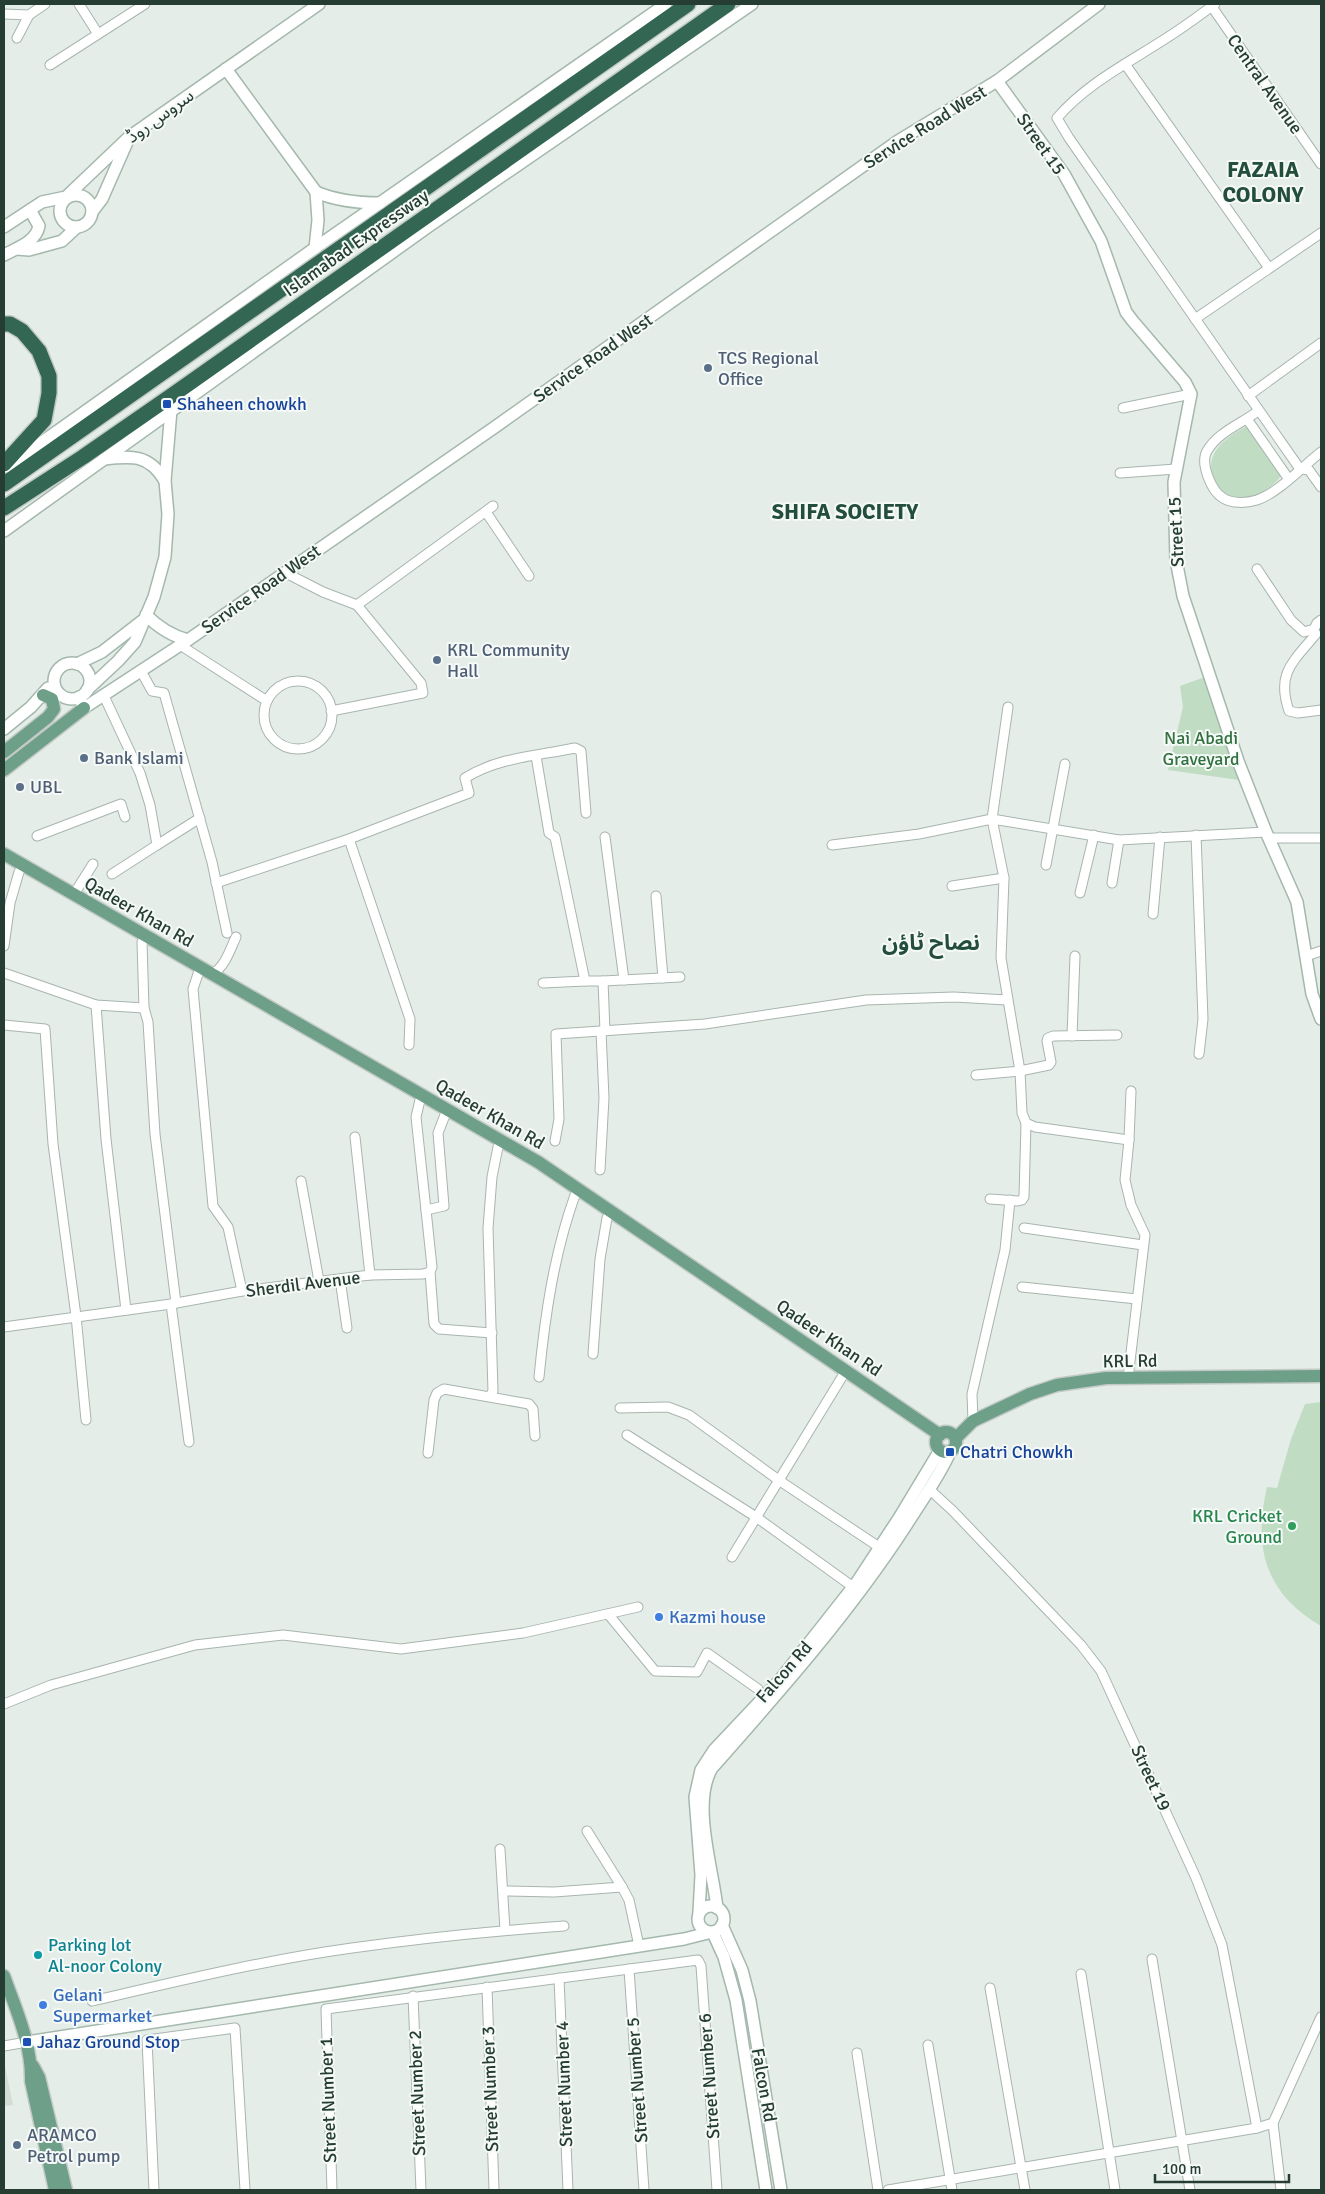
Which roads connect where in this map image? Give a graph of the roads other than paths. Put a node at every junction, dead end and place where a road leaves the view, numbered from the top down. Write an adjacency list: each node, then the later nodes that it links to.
1 (9, 4): 12 (street)
2 (46, 4): 13 (street)
3 (79, 4): 14 (street)
4 (145, 4): 14 (street)
5 (666, 4): 25 (street)
6 (688, 4): 53 (highway, Islamabad Expressway)
7 (728, 4): 55 (highway, Islamabad Expressway)
8 (752, 4): 41 (street)
9 (1099, 4): 19 (street, Service Road West)
10 (1212, 5): 16 (street); 21 (street, Central Avenue)
11 (312, 6): 18 (street, سروس روڈ)
12 (6, 14): 13 (street)
13 (29, 15): 15 (street)
14 (98, 34): 17 (street)
15 (17, 38)
16 (1125, 64): 34 (street); 35 (street)
17 (50, 65)
18 (226, 69): 20 (street, سروس روڈ); 23 (street)
19 (997, 81): 38 (street, Street 15); 58 (street, Service Road West)
20 (129, 136): 24 (street, سروس روڈ); 27 (street)
21 (1318, 151): 22 (street, Central Avenue)
22 (1321, 164)
23 (316, 192): 25 (street); 31 (street)
24 (66, 197): 26 (street); 27 (street); 29 (street)
25 (380, 203): 31 (street)
26 (30, 210): 28 (street); 32 (street)
27 (92, 212): 29 (street)
28 (4, 227)
29 (77, 227): 32 (street)
30 (1321, 233): 34 (street)
31 (315, 248): 47 (street)
32 (17, 249): 33 (street)
33 (4, 255)
34 (1269, 268): 35 (street)
35 (1195, 319): 39 (street)
36 (4, 324): 46 (highway)
37 (1321, 343): 39 (street)
38 (1191, 394): 40 (street); 48 (street, Street 15)
39 (1248, 396): 42 (street)
40 (1123, 408)
41 (171, 410): 45 (street); 52 (street)
42 (1258, 411): 43 (street); 49 (street)
43 (1247, 419): 51 (street); 51 (street)
44 (1321, 452): 49 (street)
45 (104, 459): 52 (street); 56 (street)
46 (4, 464)
47 (4, 469)
48 (1176, 469): 50 (street); 86 (street, Street 15)
49 (1300, 469): 51 (street); 54 (street)
50 (1120, 473)
51 (1288, 478)
52 (165, 480): 61 (street)
53 (4, 484)
54 (1321, 487)
55 (4, 508)
56 (4, 531)
57 (1257, 569): 63 (street)
58 (284, 572): 60 (street); 64 (street, Service Road West)
59 (529, 576): 60 (street)
60 (357, 605): 74 (street)
61 (148, 619): 64 (street); 65 (street); 70 (street)
62 (1321, 620): 63 (street)
63 (1317, 635): 73 (street)
64 (181, 641): 66 (street, Service Road West); 71 (street)
65 (77, 664): 67 (street); 70 (street)
66 (141, 671): 69 (street, Service Road West); 82 (street)
67 (54, 682): 68 (street); 70 (street)
68 (43, 695): 75 (street); 76 (main road)
69 (104, 696): 70 (street, Service Road West); 94 (street)
70 (83, 698): 79 (main road)
71 (267, 700): 74 (street); 74 (street)
72 (1008, 707): 83 (street)
73 (1321, 710)
74 (331, 711)
75 (4, 730)
76 (4, 752)
77 (536, 756): 80 (street); 92 (street); 123 (street)
78 (1065, 764): 84 (street)
79 (4, 770)
80 (586, 813)
81 (125, 818): 87 (street)
82 (200, 818): 94 (street); 103 (street)
83 (992, 818): 84 (street); 95 (street); 102 (street)
84 (1052, 828): 88 (street); 99 (street)
85 (1196, 835): 86 (street); 89 (street); 135 (street)
86 (1267, 835): 91 (street); 116 (street, Street 15)
87 (37, 836)
88 (1094, 836): 93 (street); 107 (street)
89 (1160, 837): 93 (street); 109 (street)
90 (605, 838): 122 (street)
91 (1321, 838)
92 (349, 839): 103 (street); 134 (street)
93 (1119, 840): 104 (street)
94 (157, 845): 101 (street)
95 (832, 845)
96 (4, 854): 106 (main road, Qadeer Khan Rd)
97 (4, 863): 100 (main road, Qadeer Khan Rd)
98 (94, 864): 106 (street)
99 (1046, 865)
100 (19, 872): 112 (main road, Qadeer Khan Rd); 113 (street)
101 (112, 874)
102 (1004, 878): 105 (street); 126 (street)
103 (216, 883): 110 (street)
104 (1112, 883)
105 (952, 886)
106 (74, 894): 119 (main road, Qadeer Khan Rd)
107 (1080, 894)
108 (656, 896): 121 (street)
109 (1153, 914)
110 (227, 933)
111 (236, 938): 119 (street)
112 (142, 942): 118 (main road, Qadeer Khan Rd); 128 (street)
113 (4, 946)
114 (1321, 951): 116 (street)
115 (1076, 956): 133 (street)
116 (1306, 956): 129 (street, Street 15)
117 (4, 973): 127 (street)
118 (198, 974): 139 (main road, Qadeer Khan Rd); 160 (street)
119 (212, 974): 180 (main road, Qadeer Khan Rd)
120 (680, 977): 121 (street)
121 (663, 978): 122 (street)
122 (624, 980): 124 (street)
123 (585, 981): 124 (street); 125 (street)
124 (603, 981): 131 (street)
125 (543, 983)
126 (1007, 1000): 131 (street); 136 (street)
127 (96, 1005): 128 (street); 163 (street)
128 (144, 1008): 162 (street)
129 (1321, 1019)
130 (4, 1025): 164 (street)
131 (603, 1031): 144 (street); 146 (street)
132 (1117, 1035): 133 (street)
133 (1072, 1036): 136 (street)
134 (409, 1045)
135 (1199, 1054)
136 (1020, 1071): 137 (street); 141 (street)
137 (976, 1075)
138 (1131, 1091): 143 (street)
139 (420, 1100): 140 (main road, Qadeer Khan Rd); 151 (street)
140 (445, 1115): 145 (main road, Qadeer Khan Rd); 151 (street)
141 (1026, 1124): 143 (street); 150 (street)
142 (355, 1137): 156 (street)
143 (1129, 1140): 154 (street)
144 (555, 1141)
145 (498, 1147): 148 (main road, Qadeer Khan Rd); 167 (street)
146 (600, 1170)
147 (301, 1181): 158 (street)
148 (575, 1195): 152 (main road, Qadeer Khan Rd); 170 (street)
149 (990, 1199): 150 (street)
150 (1010, 1200): 176 (street)
151 (426, 1210): 155 (street)
152 (607, 1218): 168 (street); 171 (main road, Qadeer Khan Rd)
153 (1024, 1228): 154 (street)
154 (1143, 1245): 161 (street)
155 (430, 1272): 156 (street, Sherdil Avenue); 167 (street)
156 (370, 1275): 157 (street, Sherdil Avenue)
157 (340, 1279): 158 (street, Sherdil Avenue); 166 (street)
158 (319, 1281): 160 (street, Sherdil Avenue)
159 (1022, 1287): 161 (street)
160 (242, 1291): 162 (street, Sherdil Avenue)
161 (1137, 1299): 172 (street)
162 (174, 1303): 163 (street, Sherdil Avenue); 179 (street)
163 (126, 1310): 164 (street, Sherdil Avenue)
164 (76, 1316): 165 (street, Sherdil Avenue); 175 (street)
165 (4, 1327)
166 (347, 1328)
167 (492, 1333): 173 (street)
168 (593, 1354)
169 (1321, 1376): 172 (main road, KRL Rd)
170 (539, 1377)
171 (842, 1377): 180 (main road, Qadeer Khan Rd); 182 (street)
172 (1128, 1378): 176 (main road, KRL Rd)
173 (490, 1396): 178 (street); 181 (street)
174 (620, 1408): 182 (street)
175 (86, 1420)
176 (973, 1422): 180 (main road, KRL Rd)
177 (627, 1435): 184 (street)
178 (535, 1436)
179 (189, 1442)
180 (941, 1445): 183 (street, Falcon Rd); 197 (street, Falcon Rd)
181 (428, 1453)
182 (780, 1481): 184 (street); 185 (street)
183 (929, 1489): 196 (street, Falcon Rd); 218 (street, Street 19)
184 (756, 1517): 186 (street); 187 (street)
185 (876, 1545)
186 (732, 1557)
187 (849, 1584)
188 (638, 1607): 189 (street)
189 (608, 1614): 190 (street); 191 (street)
190 (758, 1689)
191 (4, 1704)
192 (587, 1831): 194 (street)
193 (500, 1849): 195 (street)
194 (622, 1887): 195 (street); 202 (street)
195 (504, 1891): 199 (street)
196 (718, 1908): 197 (street); 200 (street)
197 (698, 1916): 200 (street); 201 (street)
198 (564, 1926): 199 (street)
199 (505, 1930): 211 (street)
200 (715, 1930): 201 (street); 234 (street, Falcon Rd); 235 (street, Falcon Rd)
201 (684, 1939): 202 (street)
202 (639, 1946): 213 (street)
203 (1152, 1959): 219 (street)
204 (629, 1969): 207 (street); 232 (street, Street Number 5); 233 (street, Street Number 6)
205 (1081, 1974): 221 (street)
206 (4, 1976): 213 (main road)
207 (559, 1978): 208 (street); 231 (street, Street Number 4)
208 (487, 1987): 210 (street); 230 (street, Street Number 3)
209 (990, 1988): 222 (street)
210 (413, 1996): 228 (street, Street Number 1); 229 (street, Street Number 2)
211 (92, 2001)
212 (1321, 2017): 217 (street)
213 (27, 2042): 215 (street); 220 (main road)
214 (928, 2045): 223 (street)
215 (4, 2046)
216 (856, 2053): 236 (street)
217 (1273, 2123): 218 (street); 242 (street)
218 (1257, 2128): 219 (street)
219 (1182, 2141): 221 (street); 241 (street)
220 (51, 2148): 224 (main road); 225 (main road)
221 (1109, 2154): 222 (street); 240 (street)
222 (1021, 2167): 223 (street); 239 (street)
223 (950, 2180): 237 (street); 238 (street)
224 (52, 2187)
225 (66, 2190)
226 (154, 2190): 227 (street)
227 (245, 2190)
228 (332, 2190)
229 (422, 2190)
230 (494, 2190)
231 (568, 2190)
232 (644, 2190)
233 (717, 2190)
234 (766, 2190)
235 (781, 2190)
236 (878, 2190)
237 (888, 2190)
238 (952, 2190)
239 (1025, 2190)
240 (1115, 2190)
241 (1190, 2190)
242 (1281, 2190)

